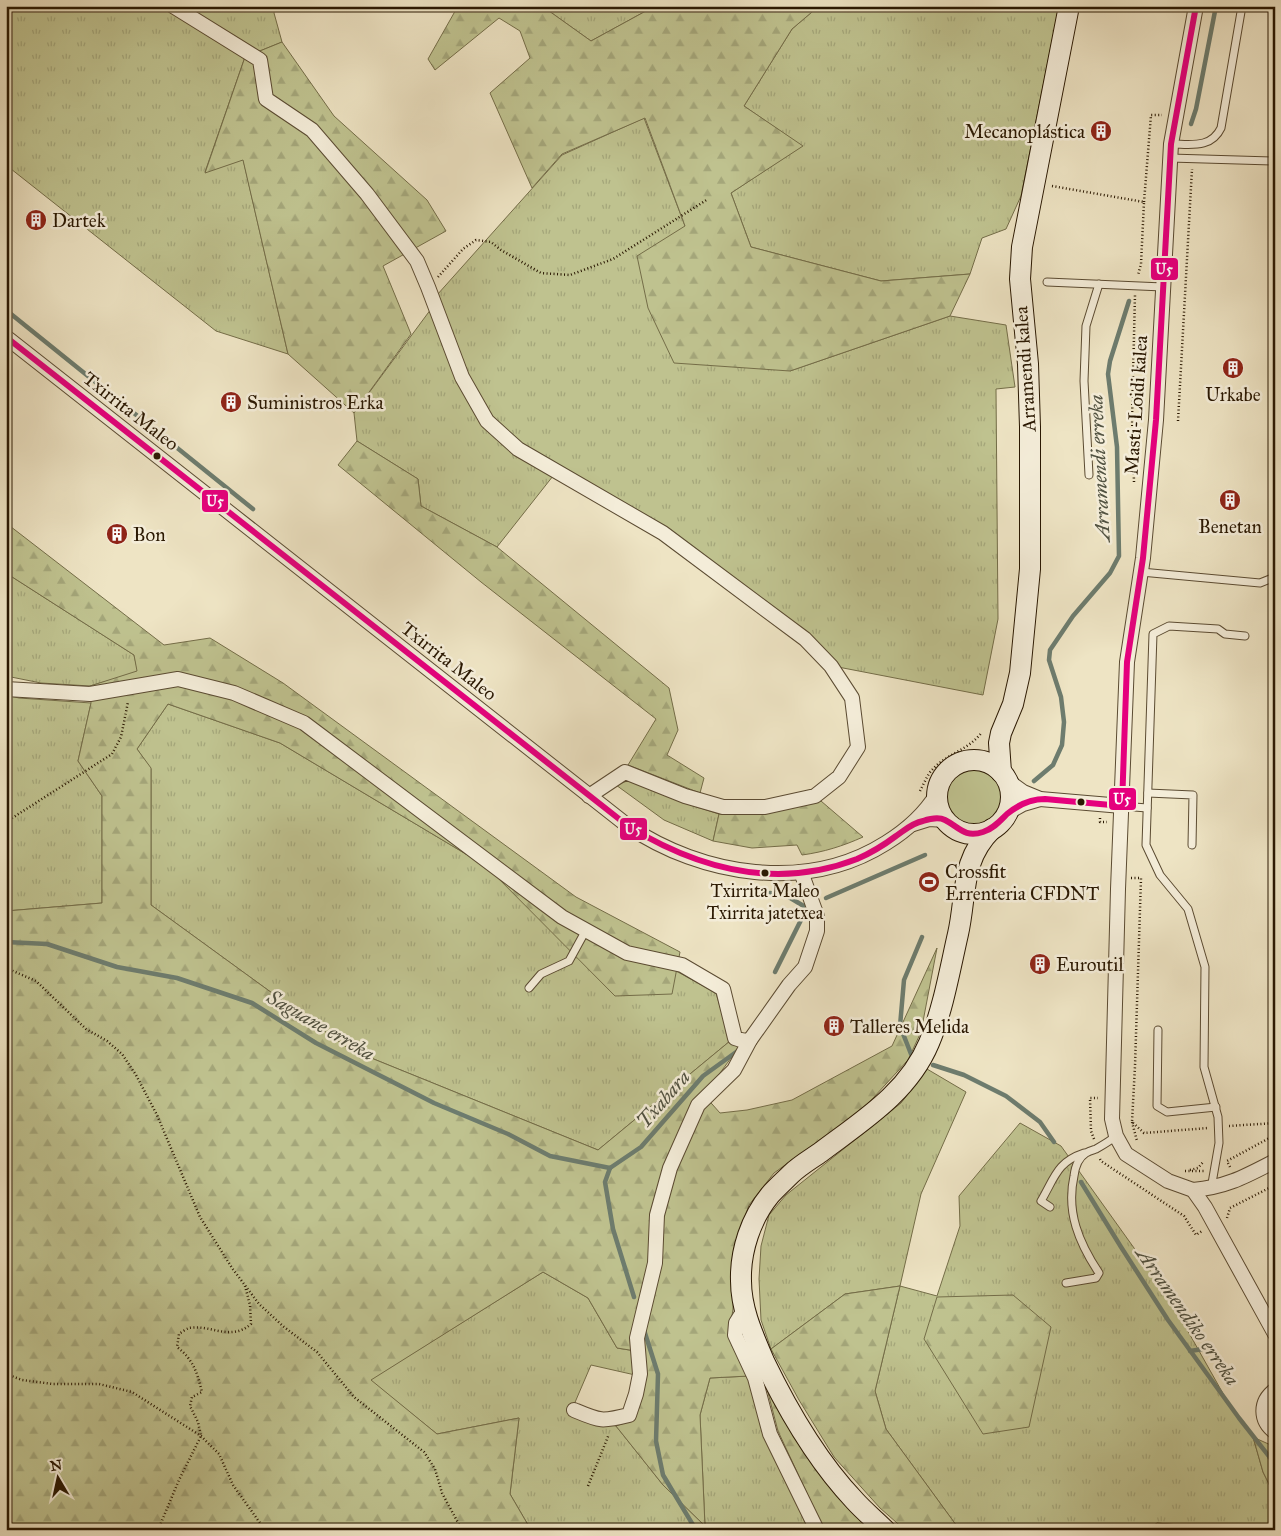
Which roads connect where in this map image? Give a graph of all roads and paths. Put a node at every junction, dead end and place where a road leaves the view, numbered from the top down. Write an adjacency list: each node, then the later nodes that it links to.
1 (173, 6): 13 (street)
2 (1069, 6): 23 (street, Arramendi kalea)
3 (1196, 6): 5 (street, Masti-Loidi kalea)
4 (1242, 6): 5 (lane)
5 (1171, 144): 6 (street, Masti-Loidi kalea)
6 (1170, 158): 7 (lane); 14 (street, Masti-Loidi kalea)
7 (1275, 161)
8 (1043, 185): 12 (path)
9 (708, 199): 13 (path)
10 (1047, 282): 11 (lane)
11 (1099, 284): 12 (lane); 16 (lane)
12 (1135, 286): 14 (lane); 17 (path)
13 (428, 287): 28 (street)
14 (1163, 287): 18 (street, Masti-Loidi kalea)
15 (6, 337): 28 (street, Txirrita Maleo)
16 (1089, 475)
17 (1134, 483)
18 (1141, 572): 19 (lane); 31 (street, Masti-Loidi kalea)
19 (1275, 577)
20 (1245, 636): 26 (lane)
21 (132, 686): 22 (street); 34 (path); 41 (street)
22 (6, 689)
23 (993, 731): 24 (street); 25 (street); 29 (path)
24 (966, 761): 25 (street); 27 (street)
25 (1004, 776): 30 (street); 33 (street)
26 (1148, 793): 32 (lane); 38 (lane)
27 (937, 794): 35 (street, Txirrita Maleo); 36 (street)
28 (589, 796): 40 (street, Txirrita Maleo)
29 (917, 797)
30 (1040, 799): 31 (street); 33 (street)
31 (1122, 806): 32 (lane); 50 (street, Masti-Loidi kalea)
32 (1147, 808): 46 (lane)
33 (1007, 813): 37 (street)
34 (6, 822)
35 (912, 824): 36 (street, Txirrita Maleo); 40 (street, Txirrita Maleo)
36 (952, 825): 37 (street); 39 (street)
37 (992, 829): 39 (street)
38 (1192, 845)
39 (967, 871): 66 (street)
40 (801, 872): 45 (street)
41 (586, 930): 43 (lane); 45 (street)
42 (6, 968): 65 (path)
43 (529, 988)
44 (1158, 1030): 46 (lane)
45 (750, 1040): 71 (street)
46 (1216, 1107): 57 (lane)
47 (1132, 1122): 51 (path)
48 (1210, 1128): 49 (path)
49 (1210, 1135)
50 (1116, 1136): 52 (lane); 61 (street, Masti-Loidi kalea)
51 (1137, 1143)
52 (1085, 1153): 62 (lane); 64 (lane)
53 (1206, 1160): 58 (path)
54 (1275, 1161): 60 (street, Masti-Loidi kalea)
55 (1231, 1168): 57 (path)
56 (1178, 1169): 58 (path)
57 (1216, 1170): 58 (path); 60 (lane)
58 (1186, 1171)
59 (1275, 1184): 63 (path)
60 (1211, 1189): 61 (street, Masti-Loidi kalea)
61 (1193, 1190): 63 (street)
62 (1050, 1207)
63 (1215, 1225): 67 (street)
64 (1066, 1283)
65 (245, 1284): 73 (path); 79 (path)
66 (744, 1310): 80 (street); 81 (street)
67 (1274, 1331)
68 (6, 1374): 73 (path)
69 (1275, 1390): 72 (street)
70 (574, 1410): 71 (street)
71 (615, 1418): 74 (path)
72 (1275, 1432)
73 (201, 1436): 77 (path); 78 (path)
74 (588, 1486)
75 (6, 1528): 76 (path)
76 (22, 1530)
77 (158, 1530)
78 (265, 1530)
79 (462, 1530)
80 (817, 1530)
81 (885, 1530)

